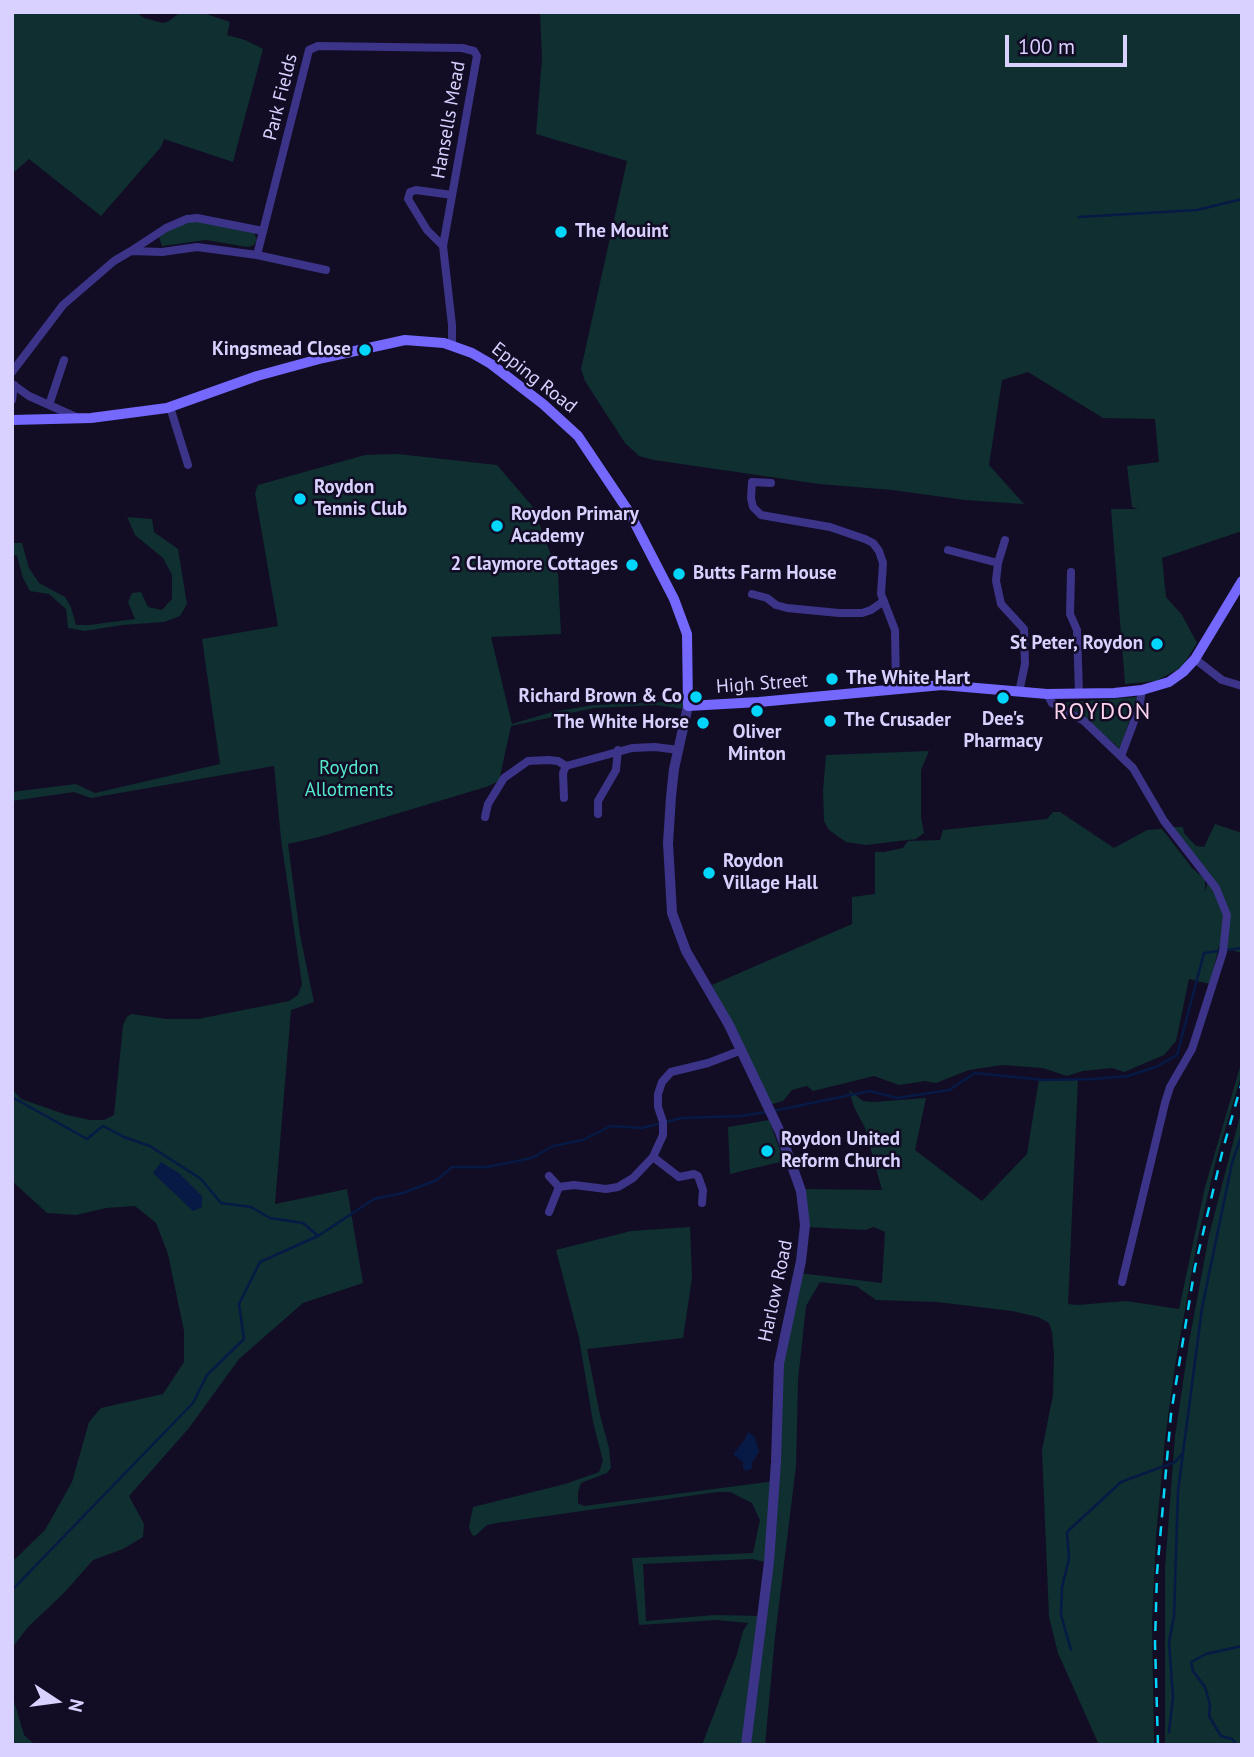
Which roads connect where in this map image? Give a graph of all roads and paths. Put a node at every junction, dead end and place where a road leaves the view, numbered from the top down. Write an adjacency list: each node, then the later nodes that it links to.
1 (474, 51): 2 (street, Hansells Mead); 3 (street, Park Fields)
2 (452, 195): 5 (street, Hansells Mead); 5 (street, Hansells Mead)
3 (263, 231): 4 (street); 8 (street, Park Fields)
4 (156, 234): 6 (street); 7 (street)
5 (443, 246): 10 (street, Hansells Mead)
6 (131, 251): 7 (street); 12 (street)
7 (162, 251): 8 (street)
8 (257, 255): 9 (street)
9 (326, 270)
10 (452, 346): 16 (main road, Epping Road); 35 (main road, Epping Road)
11 (64, 360): 15 (street)
12 (12, 372)
13 (13, 385): 14 (street); 15 (street)
14 (12, 400)
15 (49, 405): 17 (street)
16 (170, 407): 17 (main road, Epping Road); 19 (street)
17 (76, 417): 18 (main road, Epping Road)
18 (12, 420)
19 (188, 465)
20 (771, 482): 27 (street)
21 (1005, 540): 23 (street)
22 (948, 550): 23 (street)
23 (998, 563): 32 (street)
24 (1071, 572): 34 (street)
25 (1242, 581): 28 (main road, High Street)
26 (752, 594): 27 (street)
27 (884, 601): 30 (street)
28 (1195, 659): 29 (street); 31 (main road, High Street)
29 (1242, 686)
30 (896, 689): 32 (main road, High Street); 35 (main road, High Street)
31 (1142, 690): 34 (main road, High Street); 38 (street)
32 (1019, 692): 33 (main road, High Street)
33 (1047, 694): 34 (main road, High Street); 38 (street)
34 (1079, 694)
35 (688, 706): 37 (street, Harlow Road)
36 (618, 750): 37 (street); 39 (street); 41 (street)
37 (679, 750): 43 (street, Harlow Road)
38 (1121, 757): 49 (street)
39 (566, 766): 40 (street); 42 (street)
40 (564, 798)
41 (598, 814)
42 (485, 817)
43 (742, 1050): 44 (street); 50 (street, Harlow Road)
44 (653, 1157): 46 (street); 47 (street)
45 (549, 1176): 46 (street)
46 (559, 1187): 48 (street)
47 (702, 1203)
48 (549, 1212)
49 (1122, 1282)
50 (746, 1745)

